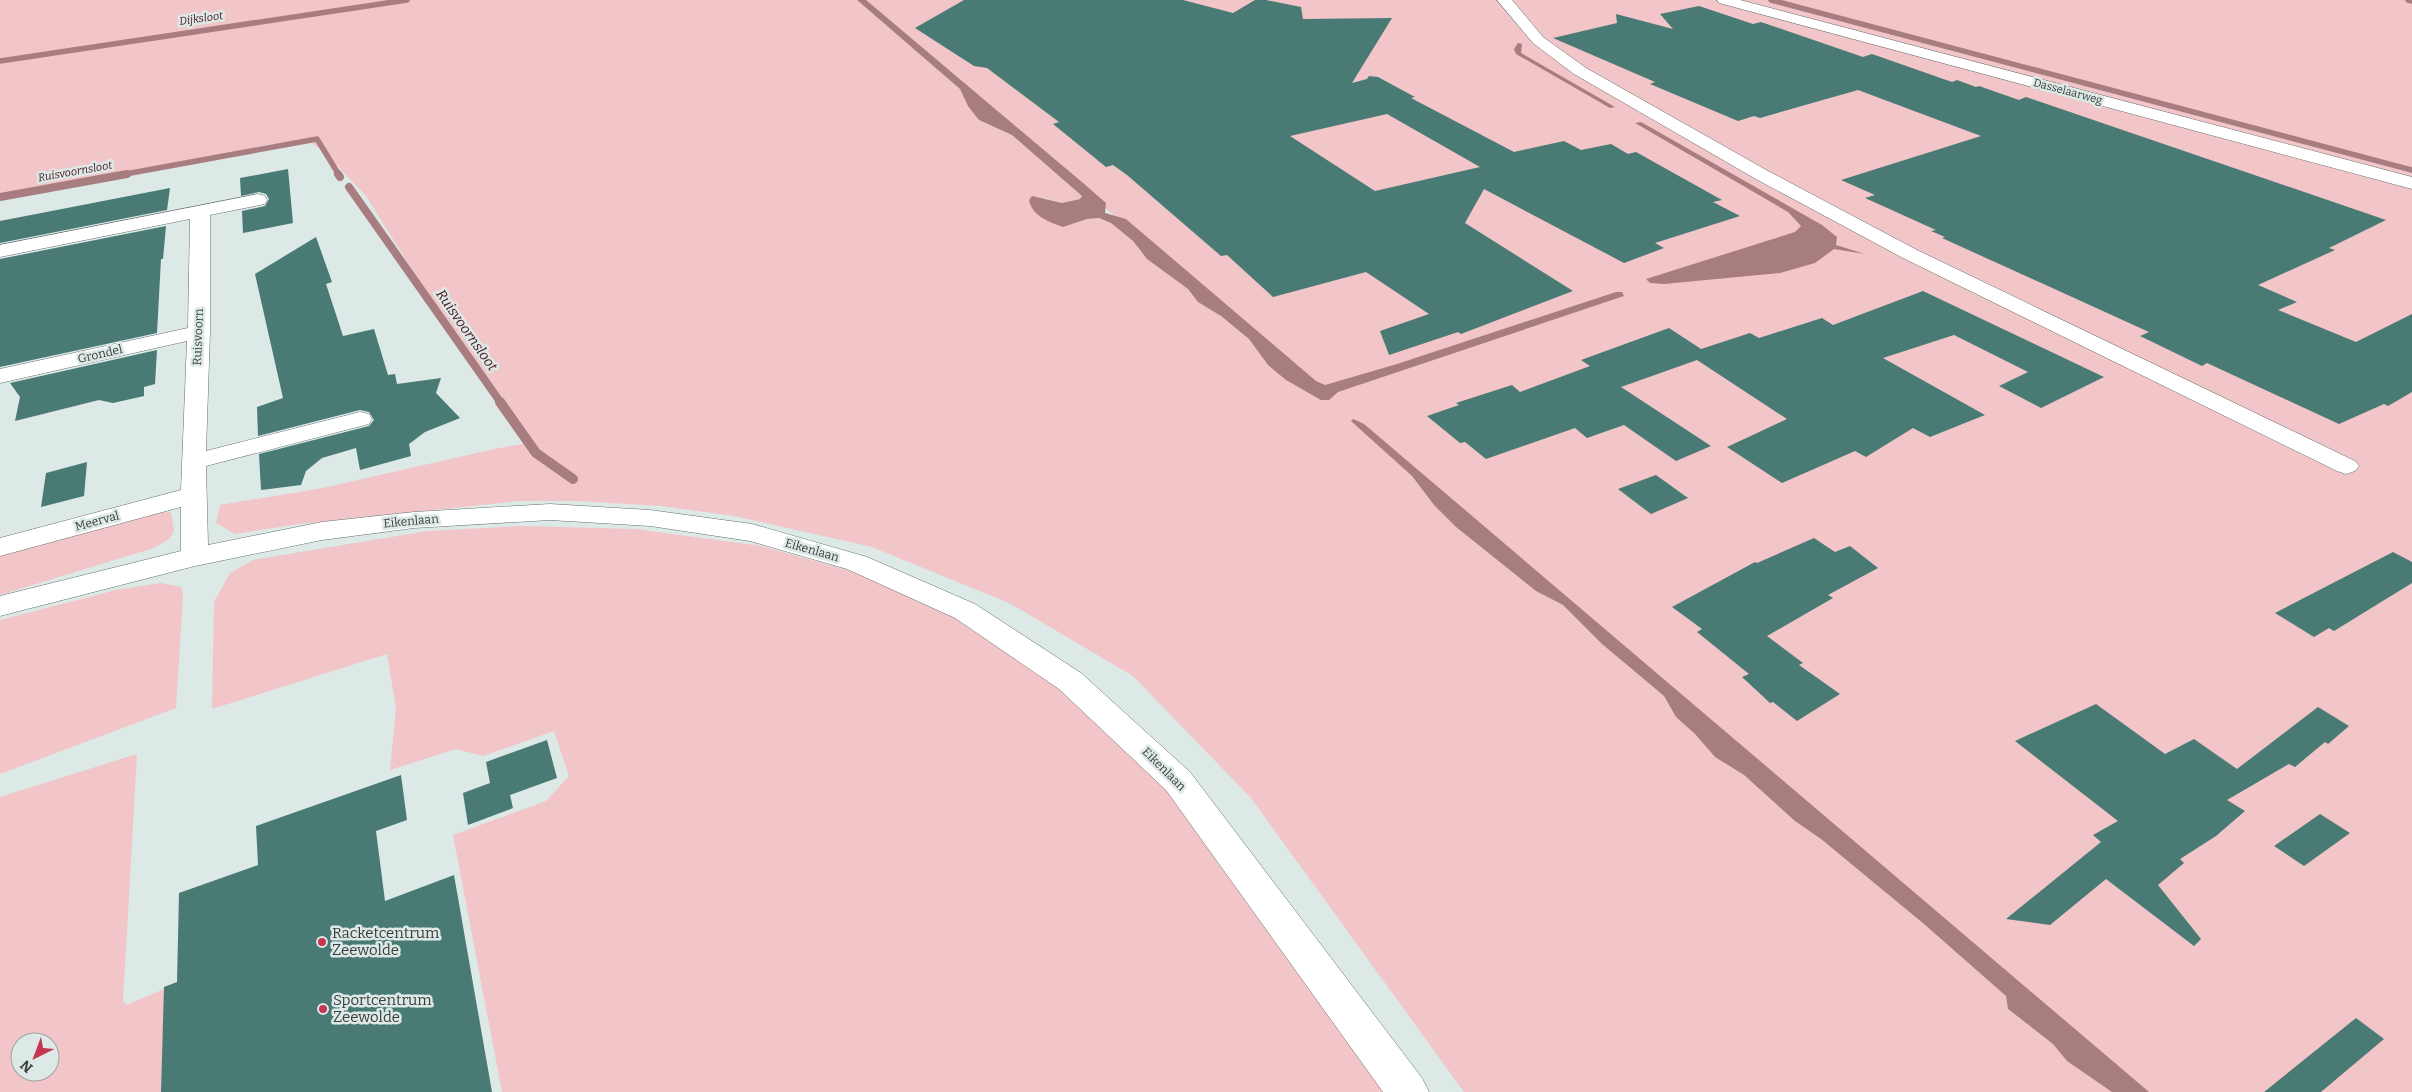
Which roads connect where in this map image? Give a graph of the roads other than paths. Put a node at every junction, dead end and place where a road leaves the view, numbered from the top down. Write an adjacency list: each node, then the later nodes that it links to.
1 (1504, 0): 11 (street)
2 (1724, 0): 3 (street, Dasselaarweg)
3 (2412, 183)
4 (258, 200): 5 (street)
5 (200, 212): 6 (street); 7 (street, Ruisvoorn)
6 (0, 251)
7 (199, 332): 8 (street, Grondel); 10 (street, Ruisvoorn)
8 (0, 376)
9 (360, 419): 10 (street)
10 (193, 462): 12 (street, Ruisvoorn)
11 (2346, 466)
12 (194, 495): 13 (street, Meerval); 14 (street, Ruisvoorn)
13 (0, 547)
14 (195, 557): 15 (street, Eikenlaan); 16 (street, Eikenlaan)
15 (0, 606)
16 (1408, 1092)

